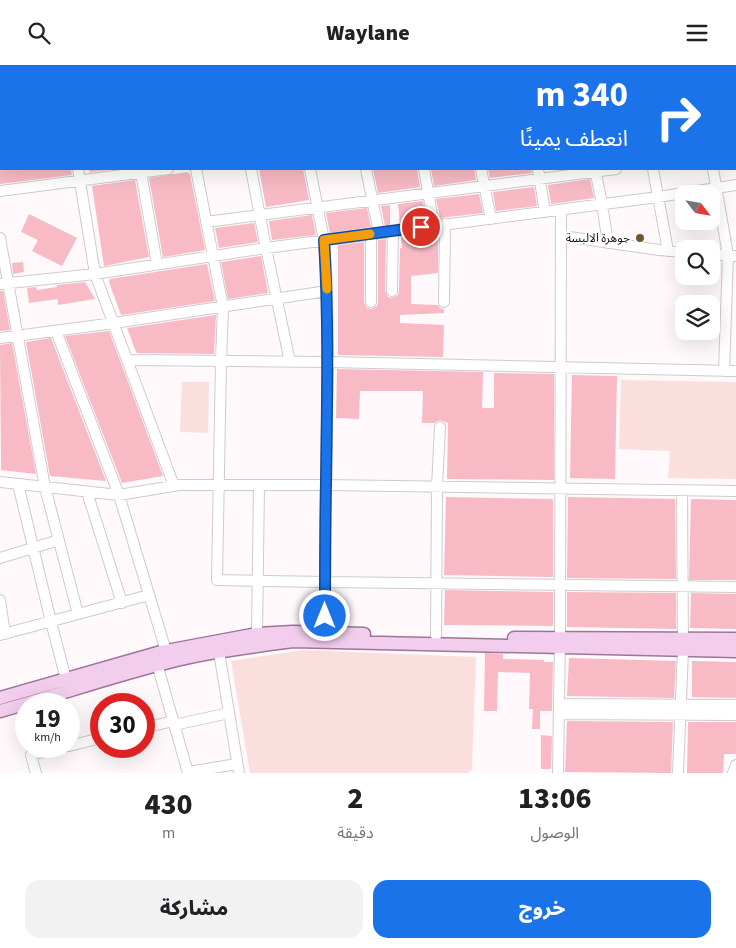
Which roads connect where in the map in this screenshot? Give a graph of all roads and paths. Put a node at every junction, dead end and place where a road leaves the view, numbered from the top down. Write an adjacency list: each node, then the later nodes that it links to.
1 (78, 170): 14 (street)
2 (159, 170): 12 (street)
3 (196, 170): 31 (street)
4 (251, 170): 29 (street)
5 (310, 170): 26 (street)
6 (366, 170): 23 (street)
7 (424, 170): 20 (street)
8 (481, 170): 17 (street)
9 (596, 170): 13 (street); 24 (street)
10 (653, 170): 22 (street)
11 (713, 170): 15 (street)
12 (140, 172): 14 (street); 45 (street)
13 (539, 174): 17 (street); 28 (street)
14 (80, 180): 19 (street); 46 (street)
15 (716, 185)
16 (736, 185): 18 (street)
17 (485, 186): 20 (street); 30 (street)
18 (720, 187)
19 (0, 191)
20 (429, 193): 23 (street); 33 (street)
21 (675, 194): 22 (street)
22 (658, 197): 24 (street); 41 (street)
23 (372, 200): 26 (street); 35 (street)
24 (602, 204): 27 (street); 39 (street)
25 (720, 205): 43 (street)
26 (317, 208): 29 (street); 38 (street)
27 (561, 210): 28 (street); 36 (street)
28 (546, 212): 30 (street)
29 (260, 216): 31 (street); 40 (street)
30 (491, 219): 32 (street)
31 (206, 222): 44 (street)
32 (446, 225): 33 (street); 52 (street)
33 (434, 226): 34 (street)
34 (393, 231): 35 (street); 49 (street)
35 (375, 234): 38 (street); 51 (street)
36 (562, 236): 39 (street); 62 (street)
37 (0, 238): 47 (street)
38 (324, 240): 40 (street); 48 (street)
39 (608, 243): 41 (street)
40 (266, 248): 44 (street); 50 (street)
41 (668, 251): 42 (street)
42 (675, 251)
43 (732, 255): 63 (street)
44 (213, 256): 45 (street); 53 (street)
45 (157, 264): 46 (street)
46 (95, 273): 47 (street); 54 (street)
47 (4, 283): 56 (street)
48 (327, 291): 50 (street); 61 (street)
49 (392, 291)
50 (276, 298): 53 (street); 60 (street)
51 (371, 302)
52 (444, 302)
53 (223, 307): 54 (street); 59 (street)
54 (114, 323): 55 (street); 58 (street)
55 (56, 331): 56 (street); 78 (street)
56 (18, 336): 57 (street); 72 (street)
57 (0, 338)
58 (128, 360): 59 (street); 71 (street)
59 (221, 361): 60 (street); 68 (street)
60 (290, 362): 61 (street)
61 (328, 363): 62 (street); 70 (street)
62 (561, 368): 63 (street); 74 (street)
63 (724, 371): 64 (street)
64 (736, 371)
65 (440, 427): 73 (street)
66 (0, 482): 67 (street)
67 (18, 484): 72 (street); 80 (street)
68 (219, 485): 69 (street); 71 (street); 82 (street)
69 (259, 485): 70 (street); 82 (street)
70 (326, 485): 73 (street); 83 (street)
71 (174, 486): 78 (street)
72 (45, 487): 75 (street); 79 (street)
73 (437, 487): 74 (street); 84 (street)
74 (560, 489): 76 (street); 85 (street)
75 (87, 491): 78 (street); 90 (street)
76 (682, 491): 77 (street); 86 (street)
77 (736, 491)
78 (119, 495): 88 (street)
79 (59, 541): 80 (street); 91 (street)
80 (33, 547): 81 (street); 92 (street)
81 (0, 558)
82 (257, 581): 83 (street); 94 (street)
83 (325, 582): 84 (street); 96 (street)
84 (437, 583): 85 (street); 95 (street)
85 (560, 585): 86 (street); 98 (street)
86 (683, 586): 87 (street); 99 (street)
87 (736, 587)
88 (149, 595): 90 (street); 102 (street)
89 (0, 600): 93 (street)
90 (122, 603): 91 (street)
91 (78, 614): 92 (street)
92 (51, 622): 93 (street); 103 (street)
93 (3, 634)
94 (257, 634): 96 (main road); 102 (main road)
95 (436, 636): 96 (main road); 98 (main road)
96 (325, 637): 98 (main road); 101 (main road)
97 (736, 639): 99 (main road)
98 (560, 643): 99 (main road); 106 (street)
99 (682, 644): 100 (main road); 107 (street)
100 (736, 651)
101 (219, 653): 102 (main road); 109 (street)
102 (159, 657): 103 (main road); 108 (main road); 111 (street)
103 (66, 679): 104 (main road)
104 (0, 698)
105 (736, 705): 107 (street)
106 (559, 709): 107 (street); 118 (street)
107 (680, 710): 110 (street); 119 (street)
108 (0, 711)
109 (229, 713): 111 (street); 115 (street)
110 (736, 715)
111 (174, 723): 112 (street); 117 (street)
112 (155, 726)
113 (32, 758): 116 (street)
114 (736, 765): 120 (street)
115 (238, 768): 117 (street)
116 (36, 773)
117 (188, 773)
118 (558, 773)
119 (678, 773)
120 (733, 773)

